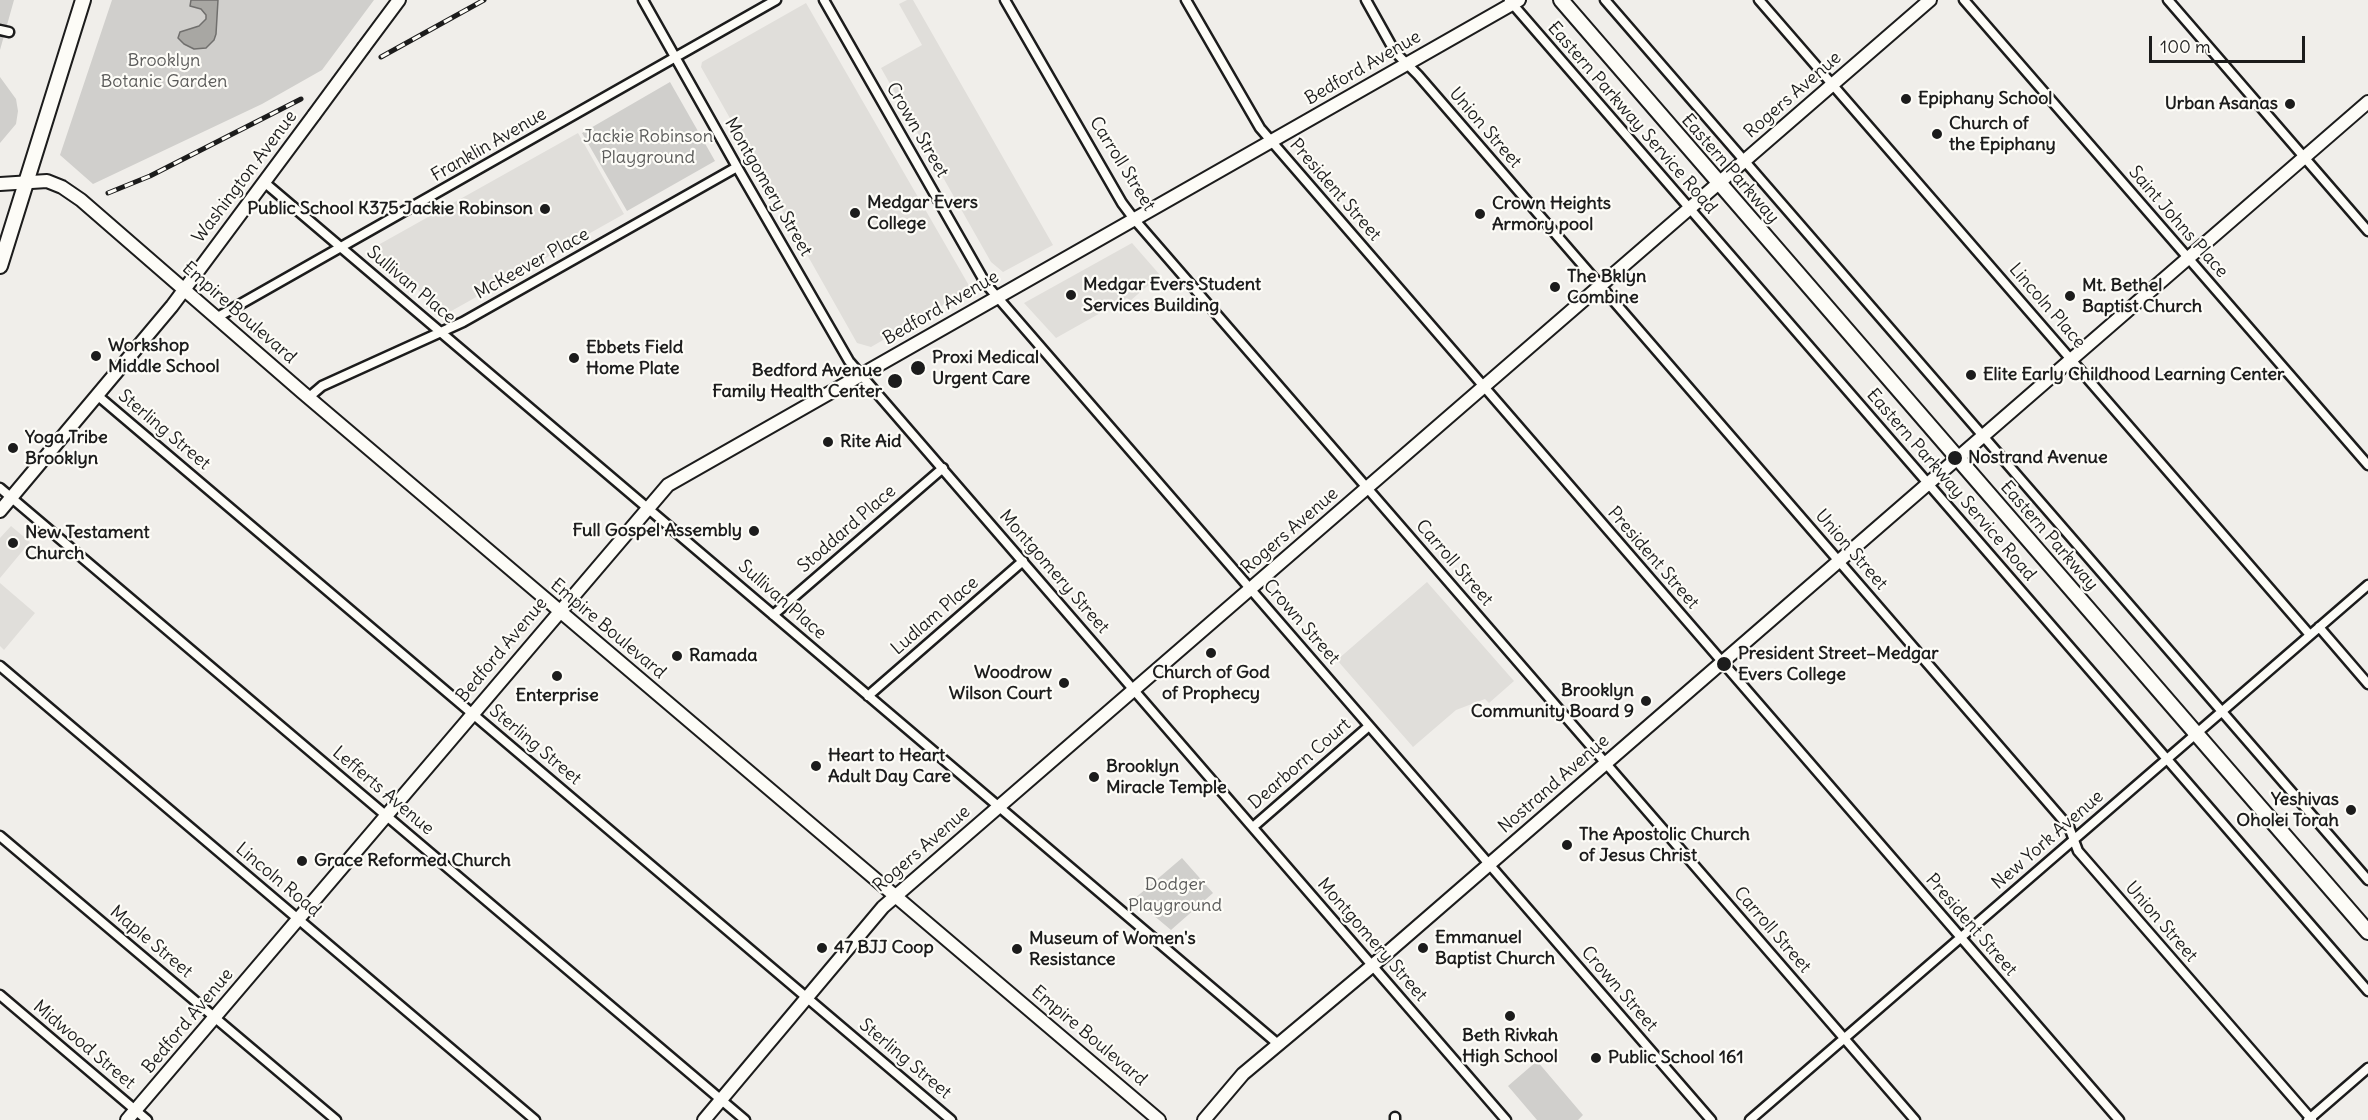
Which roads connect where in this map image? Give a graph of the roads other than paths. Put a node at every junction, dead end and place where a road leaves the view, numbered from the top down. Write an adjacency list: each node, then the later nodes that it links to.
1 (83, 0): 24 (main road)
2 (399, 0): 25 (main road, Washington Avenue, bridge)
3 (643, 0): 16 (street, Montgomery Street)
4 (776, 0): 16 (street, Franklin Avenue)
5 (824, 0): 36 (street, Crown Street)
6 (1005, 0): 29 (street, Carroll Street)
7 (1186, 0): 20 (street, President Street)
8 (1366, 0): 17 (street, Union Street)
9 (1561, 0): 26 (main road, Eastern Parkway)
10 (1605, 0): 22 (street)
11 (1759, 0): 18 (street, Lincoln Place)
12 (1930, 0): 18 (main road, Rogers Avenue)
13 (1964, 0): 32 (street, Saint Johns Place)
14 (2168, 0): 21 (street)
15 (1513, 1): 17 (main road, Bedford Avenue); 28 (street, Eastern Parkway Service Road)
16 (676, 57): 23 (street, Montgomery Street); 31 (street, Franklin Avenue)
17 (1406, 64): 20 (main road, Bedford Avenue); 34 (street, Union Street)
18 (1833, 84): 22 (main road, Rogers Avenue); 39 (street, Lincoln Place)
19 (2368, 102): 21 (main road, Nostrand Avenue)
20 (1271, 141): 29 (main road, Bedford Avenue); 41 (street, President Street)
21 (2304, 158): 30 (street); 32 (main road, Nostrand Avenue)
22 (1744, 160): 26 (main road, Rogers Avenue); 44 (street)
23 (737, 167): 38 (street, McKeever Place); 40 (street, Montgomery Street)
24 (28, 181): 27 (main road, Empire Boulevard); 33 (main road); 35 (main road, Empire Boulevard)
25 (264, 182): 31 (street, Sullivan Place); 35 (main road, Washington Avenue)
26 (1719, 183): 28 (main road, Rogers Avenue); 45 (main road, Eastern Parkway)
27 (0, 184)
28 (1689, 209): 34 (main road, Rogers Avenue); 48 (street, Eastern Parkway Service Road)
29 (1134, 219): 36 (main road, Bedford Avenue); 50 (street, Carroll Street)
30 (2368, 231)
31 (341, 248): 37 (street, Franklin Avenue); 38 (street, Sullivan Place)
32 (2188, 259): 39 (main road, Nostrand Avenue); 46 (street, Saint Johns Place)
33 (0, 266)
34 (1600, 286): 41 (main road, Rogers Avenue); 55 (street, Union Street)
35 (184, 290): 37 (main road, Empire Boulevard); 42 (main road, Washington Avenue)
36 (997, 297): 40 (main road, Bedford Avenue); 57 (street, Crown Street)
37 (216, 318): 43 (main road, Empire Boulevard)
38 (441, 332): 43 (street, McKeever Place); 52 (street, Sullivan Place)
39 (2072, 359): 44 (main road, Nostrand Avenue); 61 (street, Lincoln Place)
40 (860, 374): 47 (street, Montgomery Street); 52 (main road, Bedford Avenue)
41 (1483, 387): 50 (main road, Rogers Avenue); 62 (street, President Street)
42 (97, 395): 51 (main road, Washington Avenue); 68 (street, Sterling Street)
43 (308, 398): 58 (main road, Empire Boulevard)
44 (1984, 436): 45 (main road, Nostrand Avenue); 67 (street)
45 (1957, 458): 48 (main road, Nostrand Avenue); 70 (main road, Eastern Parkway)
46 (2368, 465)
47 (943, 468): 54 (street, Montgomery Street); 59 (street, Stoddard Place)
48 (1928, 484): 55 (main road, Nostrand Avenue); 71 (street, Eastern Parkway Service Road)
49 (0, 488): 51 (street, Lefferts Avenue)
50 (1367, 488): 57 (main road, Rogers Avenue); 72 (street, Carroll Street)
51 (11, 497): 53 (main road, Washington Avenue); 74 (street, Lefferts Avenue)
52 (647, 507): 58 (main road, Bedford Avenue); 59 (street, Sullivan Place)
53 (0, 511)
54 (1023, 561): 65 (street, Montgomery Street); 66 (street, Ludlam Place)
55 (1839, 561): 62 (main road, Nostrand Avenue); 77 (street, Union Street)
56 (2368, 585): 60 (street, New York Avenue)
57 (1250, 589): 65 (main road, Rogers Avenue); 69 (street, Crown Street)
58 (559, 610): 68 (main road, Bedford Avenue); 80 (main road, Empire Boulevard)
59 (773, 615): 66 (street, Sullivan Place)
60 (2319, 627): 61 (street, New York Avenue); 64 (street)
61 (2310, 635): 67 (street, New York Avenue)
62 (1722, 662): 72 (main road, Nostrand Avenue); 83 (street, President Street)
63 (0, 666): 81 (street, Lincoln Road)
64 (2368, 684)
65 (1134, 690): 73 (main road, Rogers Avenue); 75 (street, Montgomery Street)
66 (868, 696): 73 (street, Sullivan Place)
67 (2222, 712): 70 (street, New York Avenue); 79 (street)
68 (472, 714): 74 (main road, Bedford Avenue); 87 (street, Sterling Street)
69 (1369, 726): 75 (street, Dearborn Court); 78 (street, Crown Street)
70 (2196, 734): 71 (street, New York Avenue); 82 (main road, Eastern Parkway)
71 (2167, 759): 77 (street, New York Avenue); 85 (street, Eastern Parkway Service Road)
72 (1606, 763): 78 (main road, Nostrand Avenue); 89 (street, Carroll Street)
73 (999, 807): 80 (main road, Rogers Avenue); 90 (street, Sullivan Place)
74 (385, 815): 81 (main road, Bedford Avenue); 92 (street, Lefferts Avenue)
75 (1253, 827): 84 (street, Montgomery Street)
76 (0, 836): 88 (street, Maple Street)
77 (2074, 840): 83 (street, New York Avenue); 94 (street, Union Street)
78 (1489, 864): 84 (main road, Nostrand Avenue); 104 (street, Crown Street)
79 (2368, 880)
80 (896, 896): 87 (main road, Rogers Avenue); 101 (main road, Empire Boulevard)
81 (298, 919): 88 (main road, Bedford Avenue); 97 (street, Lincoln Road)
82 (2368, 932)
83 (1961, 938): 89 (street, New York Avenue); 107 (street, President Street)
84 (1372, 966): 90 (main road, Nostrand Avenue); 103 (street, Montgomery Street)
85 (2368, 991)
86 (0, 995): 93 (street, Midwood Street)
87 (807, 998): 92 (main road, Rogers Avenue); 100 (street, Sterling Street)
88 (215, 1017): 93 (main road, Bedford Avenue); 96 (street, Maple Street)
89 (1844, 1039): 105 (street, New York Avenue); 106 (street, Carroll Street)
90 (1278, 1044): 102 (main road, Nostrand Avenue)
91 (2368, 1068): 94 (street)
92 (721, 1100): 98 (main road, Rogers Avenue); 99 (street, Lefferts Avenue)
93 (131, 1115): 95 (street, Midwood Street)
94 (2310, 1119)
95 (147, 1120)
96 (336, 1120)
97 (535, 1120)
98 (704, 1120)
99 (745, 1120)
100 (951, 1120)
101 (1160, 1120)
102 (1204, 1120)
103 (1506, 1120)
104 (1711, 1120)
105 (1750, 1120)
106 (1915, 1120)
107 (2119, 1120)

